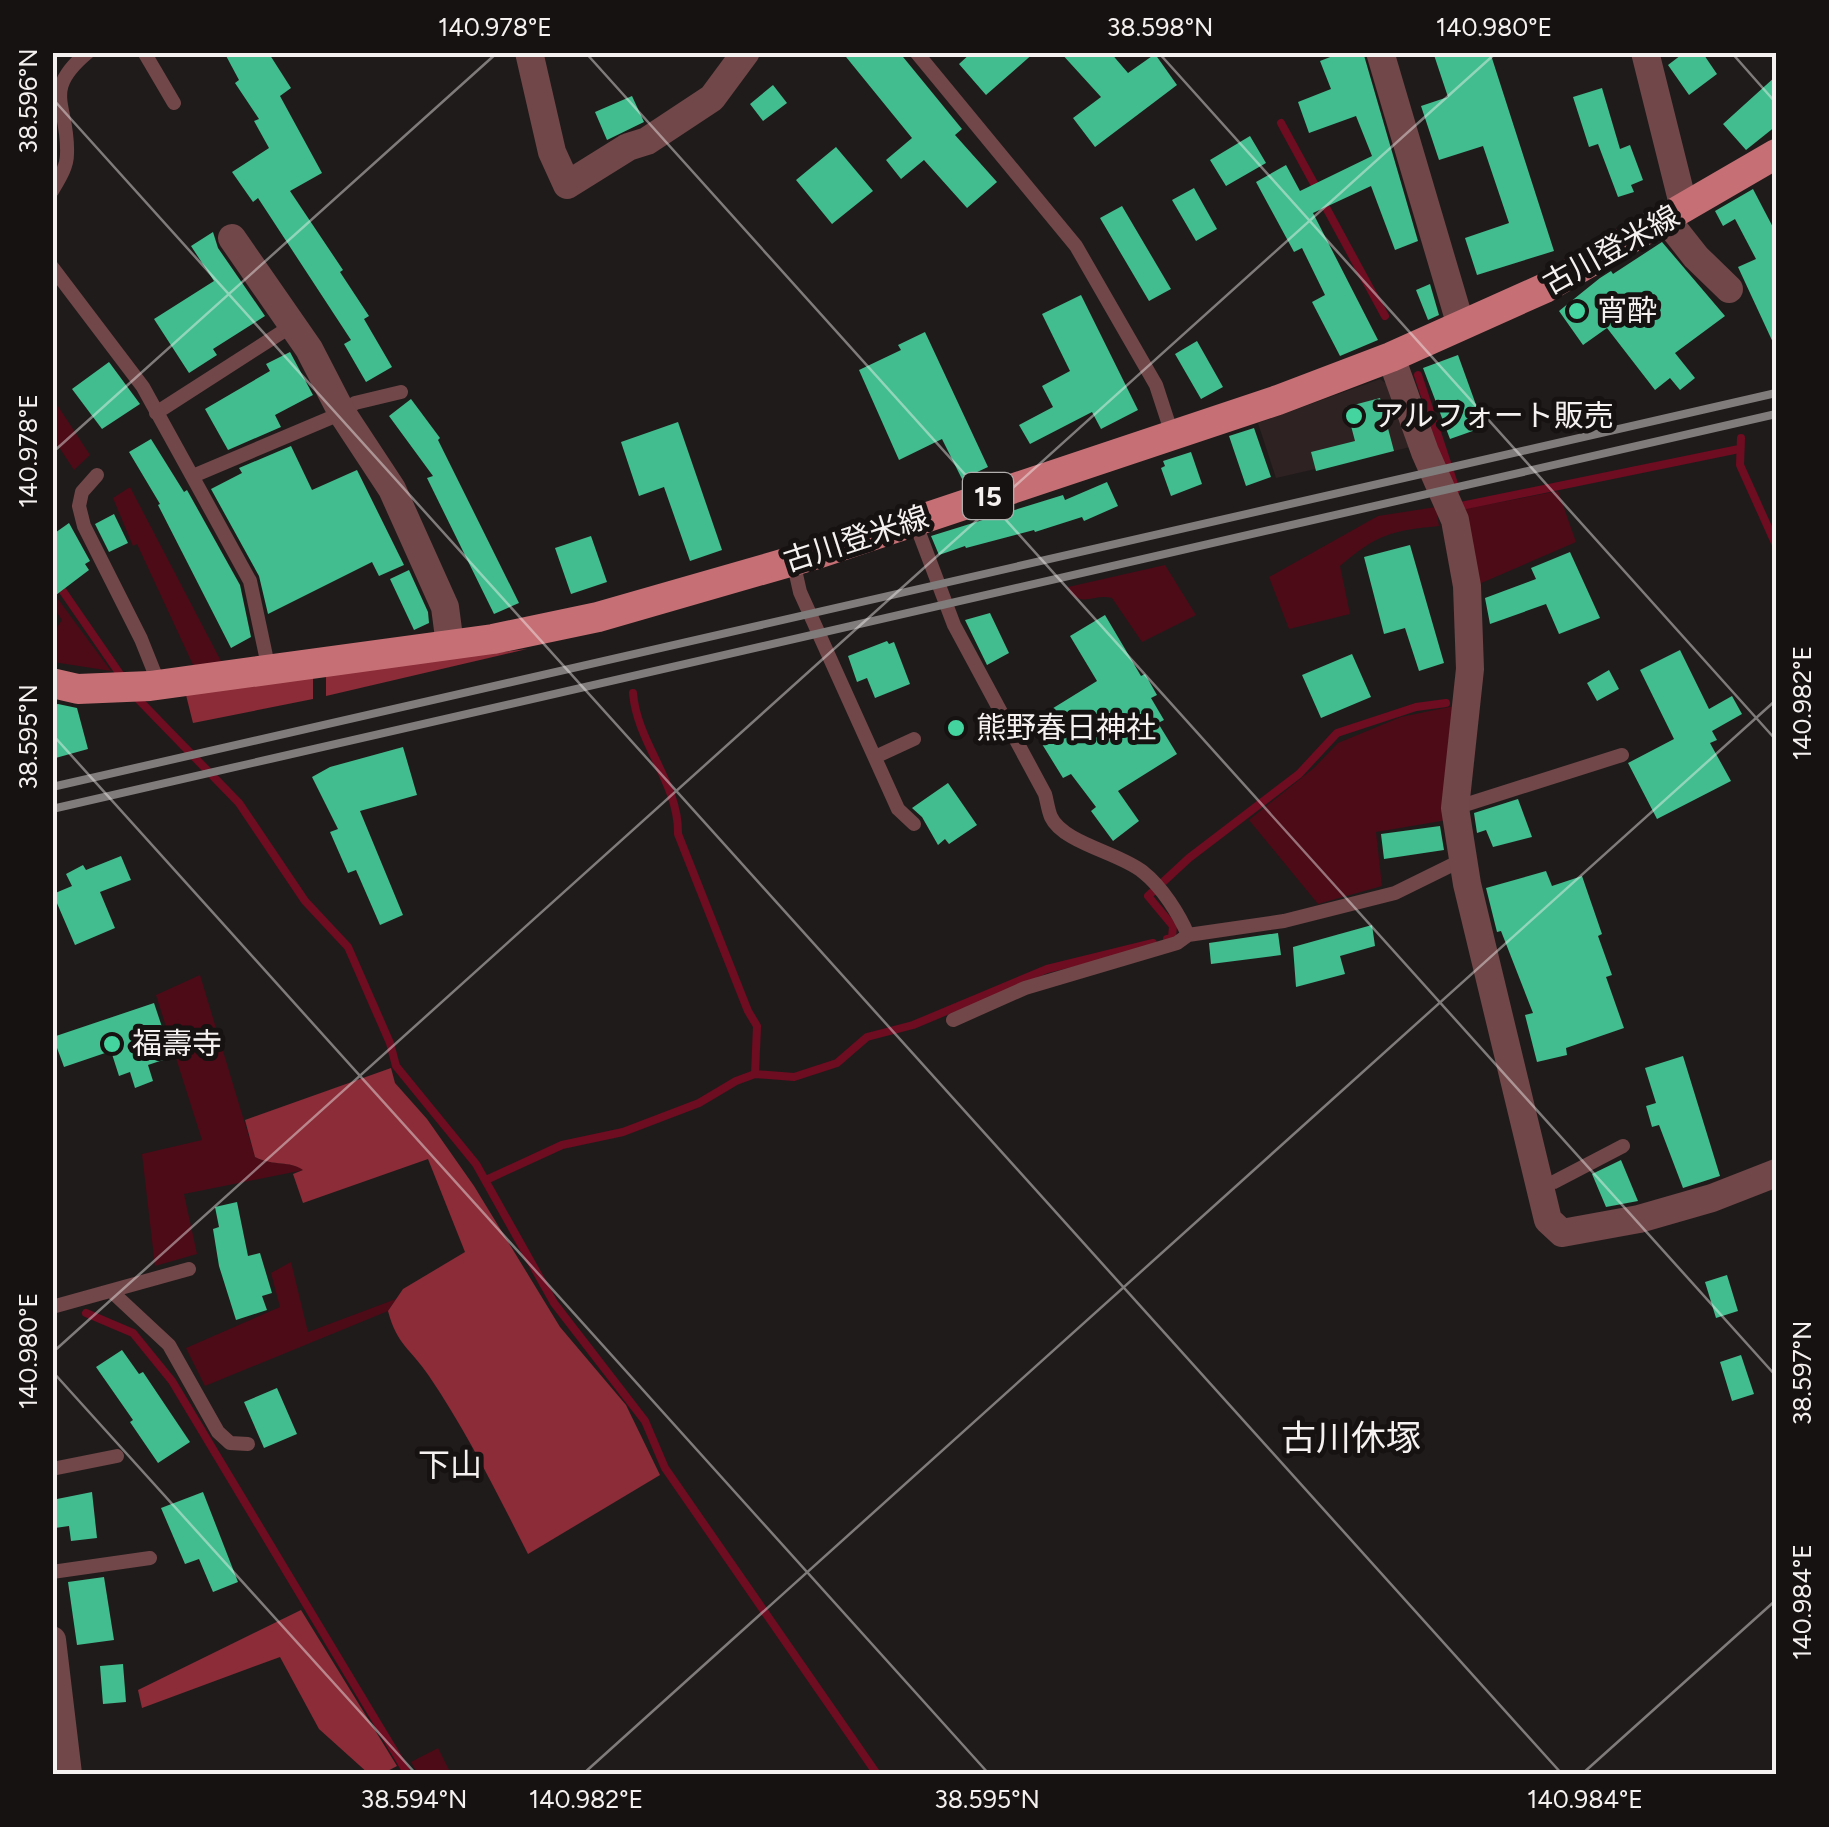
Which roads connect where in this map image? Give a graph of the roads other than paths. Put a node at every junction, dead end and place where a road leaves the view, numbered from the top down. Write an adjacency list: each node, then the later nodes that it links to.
1 (88, 52): 10 (lane)
2 (144, 52): 8 (lane)
3 (529, 52): 4 (street)
4 (746, 52)
5 (916, 52): 21 (lane)
6 (1380, 52): 16 (street)
7 (1645, 52): 11 (street)
8 (174, 103)
9 (1776, 154): 11 (main road, 古川登米線 / 15)
10 (52, 191)
11 (1675, 214): 14 (street); 16 (main road, 古川登米線 / 15)
12 (232, 238): 15 (street)
13 (52, 267): 19 (lane)
14 (1729, 289)
15 (292, 325): 19 (lane); 20 (street)
16 (1461, 326): 17 (main road, 古川登米線 / 15)
17 (1392, 357): 21 (main road, 古川登米線 / 15); 33 (street)
18 (401, 392): 20 (lane)
19 (156, 412): 23 (lane)
20 (342, 413): 23 (lane); 26 (street)
21 (1172, 434): 24 (main road, 古川登米線 / 15)
22 (97, 475): 28 (lane)
23 (192, 476): 27 (lane)
24 (915, 521): 25 (main road, 古川登米線 / 15); 36 (lane)
25 (793, 561): 26 (main road, 古川登米線 / 15); 32 (lane)
26 (450, 645): 27 (main road, 古川登米線 / 15)
27 (270, 670): 28 (main road, 古川登米線 / 15)
28 (155, 685): 29 (main road, 古川登米線 / 15)
29 (65, 686)
30 (914, 740): 32 (lane)
31 (1622, 755): 33 (lane)
32 (875, 756): 34 (lane)
33 (1456, 808): 35 (street)
34 (914, 824)
35 (1462, 860): 36 (lane); 40 (street)
36 (1188, 935): 37 (lane)
37 (953, 1020)
38 (1623, 1146): 40 (lane)
39 (1776, 1173): 40 (street)
40 (1545, 1184)
41 (189, 1270): 42 (lane)
42 (111, 1291): 43 (lane); 44 (lane)
43 (52, 1307)
44 (248, 1444)
45 (117, 1456): 46 (lane)
46 (52, 1469)
47 (150, 1558): 48 (lane)
48 (52, 1572)
49 (52, 1640): 50 (street)
50 (68, 1774)

